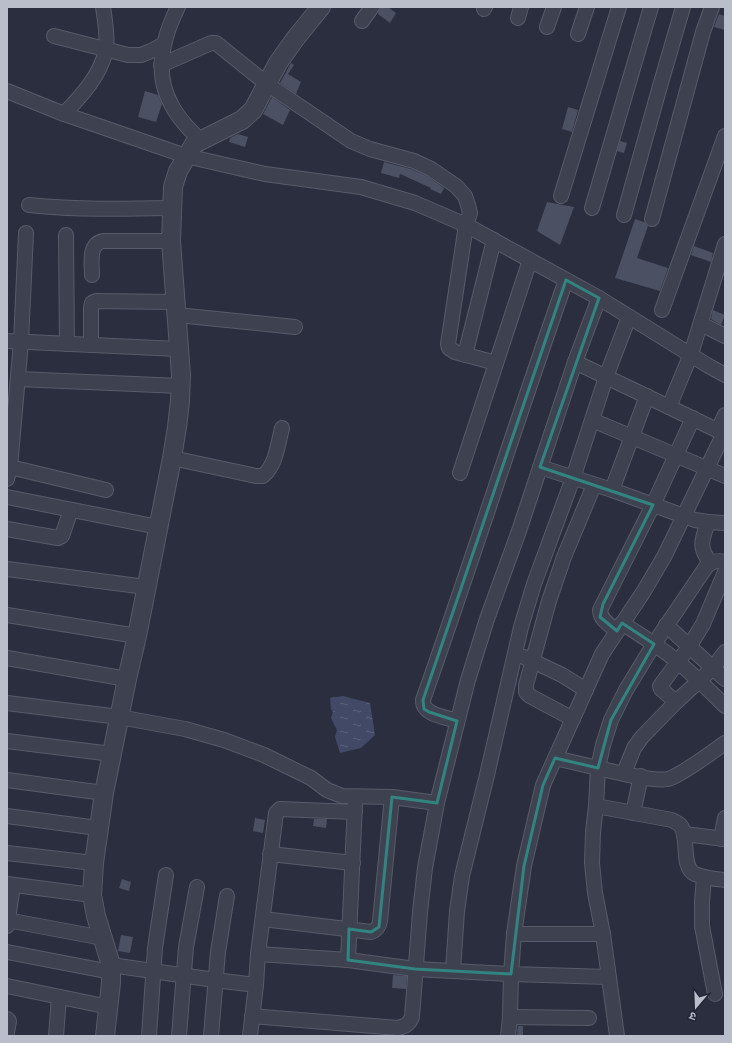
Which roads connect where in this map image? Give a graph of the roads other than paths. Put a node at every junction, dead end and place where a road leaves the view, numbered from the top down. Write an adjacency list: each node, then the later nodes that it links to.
1 (103, 7): 16 (street)
2 (178, 7): 15 (street)
3 (321, 7): 18 (street)
4 (372, 7): 11 (street)
5 (554, 7): 12 (street)
6 (587, 7): 13 (street)
7 (619, 7): 23 (street)
8 (651, 7): 26 (street)
9 (683, 7): 27 (street)
10 (712, 7): 29 (street)
11 (362, 21)
12 (547, 27)
13 (578, 34)
14 (54, 36): 16 (street)
15 (164, 44): 16 (street); 17 (street)
16 (106, 49): 20 (street)
17 (161, 65): 18 (street); 22 (street)
18 (267, 84): 22 (street); 28 (street)
19 (7, 91): 20 (street)
20 (64, 114): 22 (street)
21 (725, 136): 40 (street)
22 (192, 148): 25 (street); 28 (street)
23 (560, 196)
24 (29, 205): 25 (street)
25 (172, 208): 33 (street)
26 (592, 208)
27 (624, 215)
28 (468, 219): 32 (street); 49 (street)
29 (652, 219)
30 (26, 233): 45 (street)
31 (66, 236): 46 (street)
32 (494, 240): 35 (street); 49 (street)
33 (171, 241): 36 (street); 39 (street)
34 (725, 244): 44 (street)
35 (530, 260): 37 (street); 51 (street)
36 (92, 275)
37 (566, 280): 38 (street); 109 (street)
38 (599, 298): 41 (street); 50 (street)
39 (176, 308): 42 (street); 47 (street); 48 (street)
40 (662, 310)
41 (629, 317): 44 (street); 53 (street)
42 (295, 327)
43 (725, 336): 44 (street)
44 (697, 338): 52 (street); 57 (street)
45 (14, 342): 46 (street); 54 (street)
46 (67, 344): 47 (street)
47 (91, 346): 48 (street)
48 (178, 349): 55 (street)
49 (465, 354): 51 (street)
50 (575, 362): 53 (street); 66 (street)
51 (496, 363): 69 (street)
52 (725, 374)
53 (606, 377): 56 (street); 60 (street)
54 (18, 379): 55 (street); 68 (street)
55 (180, 386): 65 (street)
56 (647, 396): 57 (street); 63 (street)
57 (669, 407): 59 (street)
58 (725, 415): 62 (street)
59 (693, 418): 62 (street); 64 (street)
60 (592, 420): 63 (street); 71 (street)
61 (282, 428): 65 (street)
62 (722, 432): 67 (street)
63 (632, 437): 64 (street); 74 (street)
64 (676, 456): 67 (street); 76 (street)
65 (172, 458): 81 (street)
66 (540, 467): 71 (street); 109 (street)
67 (707, 469): 70 (street); 78 (street)
68 (8, 473): 73 (street)
69 (460, 474)
70 (725, 476)
71 (573, 478): 72 (street); 95 (street)
72 (594, 485): 74 (street); 97 (street)
73 (106, 490)
74 (612, 490): 76 (street)
75 (7, 497): 77 (street)
76 (653, 505): 78 (street); 90 (street)
77 (71, 510): 81 (street); 82 (street)
78 (684, 516): 79 (street); 90 (street)
79 (708, 522): 80 (street); 83 (street)
80 (725, 523)
81 (158, 527): 87 (street)
82 (7, 530)
83 (710, 562): 84 (street); 89 (street)
84 (725, 562)
85 (7, 569): 87 (street)
86 (725, 572): 93 (street)
87 (146, 586): 91 (street)
88 (7, 615): 91 (street)
89 (666, 625): 92 (street); 93 (street)
90 (619, 627): 92 (street); 103 (street)
91 (137, 636): 100 (street)
92 (654, 644): 98 (street); 114 (street)
93 (689, 647): 98 (street); 99 (street)
94 (725, 652): 99 (street)
95 (515, 653): 97 (street); 152 (street)
96 (7, 658): 100 (street)
97 (532, 661): 103 (street); 108 (street)
98 (678, 662): 102 (street); 104 (street)
99 (713, 668): 101 (street); 102 (street)
100 (127, 678): 107 (street)
101 (725, 678)
102 (699, 680): 104 (street); 106 (street)
103 (586, 690): 108 (street)
104 (676, 702): 115 (street)
105 (7, 703): 107 (street)
106 (725, 706)
107 (119, 717): 112 (street); 119 (street)
108 (572, 719): 113 (street)
109 (457, 721): 121 (street)
110 (7, 741): 112 (street)
111 (725, 743): 116 (street)
112 (112, 754): 118 (street)
113 (554, 758): 114 (street); 144 (street)
114 (598, 768): 115 (street); 122 (street)
115 (624, 773): 116 (street)
116 (641, 776): 124 (street)
117 (7, 780): 118 (street)
118 (104, 793): 127 (street)
119 (356, 797): 120 (street); 123 (street)
120 (392, 797): 121 (street); 143 (street)
121 (437, 803): 151 (street)
122 (596, 806): 124 (street); 145 (street)
123 (355, 812): 131 (street); 133 (street)
124 (633, 813): 128 (street)
125 (7, 816): 127 (street)
126 (725, 818): 129 (street)
127 (98, 828): 132 (street)
128 (684, 834): 129 (street); 135 (street)
129 (723, 839)
130 (7, 853): 132 (street)
131 (270, 854): 133 (street); 141 (street)
132 (94, 863): 139 (street)
133 (352, 863): 143 (street)
134 (166, 875): 153 (street)
135 (704, 877): 136 (street); 160 (street)
136 (725, 880)
137 (10, 885): 139 (street); 142 (street)
138 (197, 888): 155 (street)
139 (92, 895): 146 (street)
140 (227, 896): 157 (street)
141 (263, 919): 143 (street); 148 (street)
142 (7, 922): 146 (street)
143 (349, 929): 149 (street)
144 (514, 934): 145 (street); 154 (street)
145 (603, 934): 156 (street)
146 (103, 938): 150 (street)
147 (7, 952): 150 (street)
148 (258, 954): 149 (street); 158 (street)
149 (348, 960): 151 (street)
150 (111, 969): 153 (street); 162 (street)
151 (415, 969): 152 (street); 163 (street)
152 (453, 971): 154 (street)
153 (154, 972): 155 (street); 170 (street)
154 (511, 974): 156 (street); 164 (street)
155 (184, 976): 157 (street); 171 (street)
156 (608, 977): 175 (street)
157 (215, 980): 158 (street); 172 (street)
158 (256, 985): 163 (street)
159 (7, 986): 161 (street)
160 (715, 994)
161 (59, 997): 162 (street); 168 (street)
162 (109, 1007): 169 (street)
163 (252, 1016): 173 (street)
164 (510, 1017): 165 (street); 174 (street)
165 (589, 1018)
166 (7, 1019): 167 (street)
167 (7, 1033)
168 (56, 1036)
169 (106, 1036)
170 (149, 1036)
171 (179, 1036)
172 (211, 1036)
173 (250, 1036)
174 (508, 1036)
175 (617, 1036)

